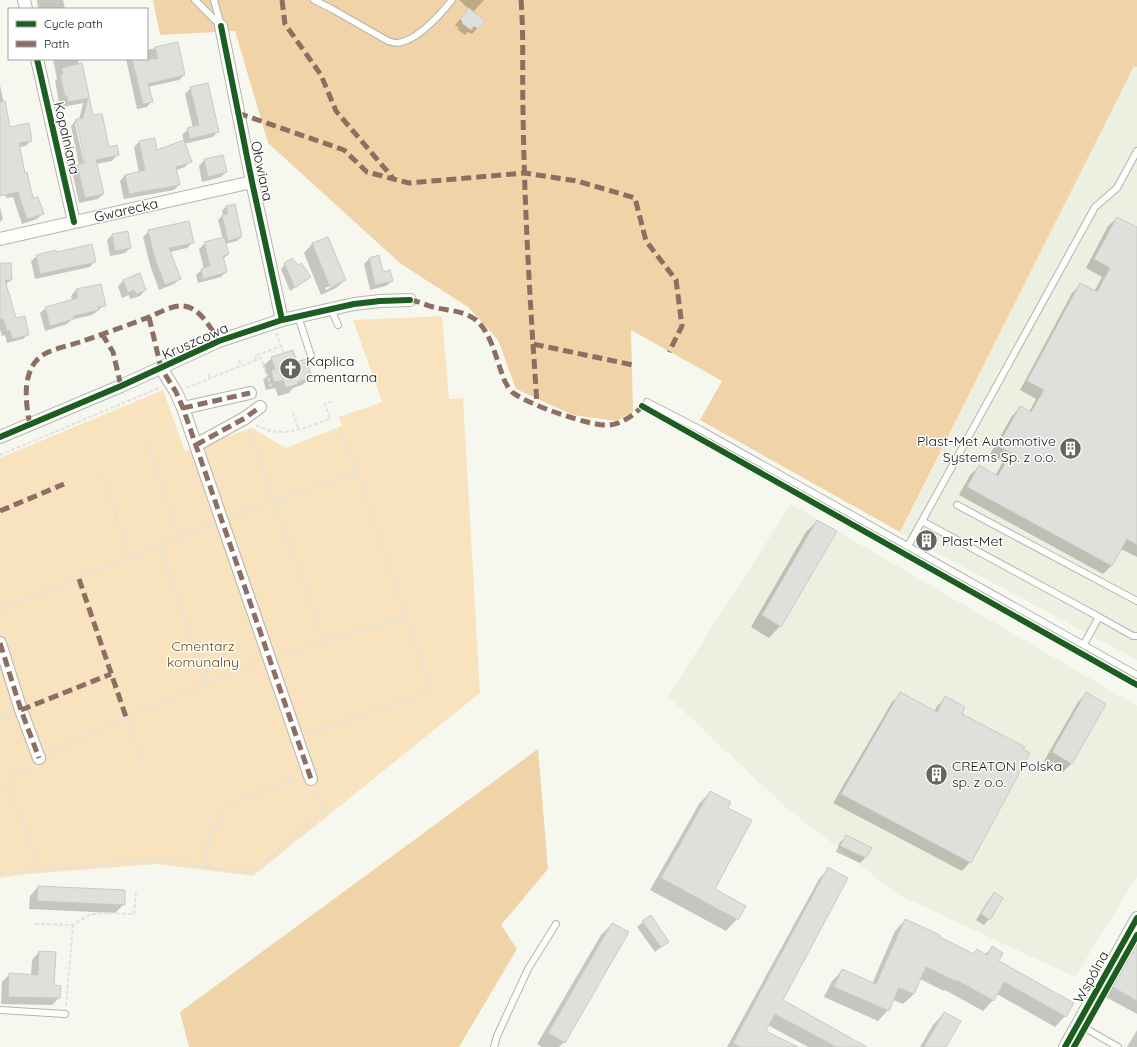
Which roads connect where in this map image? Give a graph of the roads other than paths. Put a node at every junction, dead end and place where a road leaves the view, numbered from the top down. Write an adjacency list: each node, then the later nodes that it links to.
1 (195, 0): 5 (lane)
2 (214, 0): 5 (lane)
3 (314, 0): 4 (lane)
4 (452, 0)
5 (221, 26): 8 (street, Ołowiana)
6 (37, 60): 9 (street, Kopalniana)
7 (1137, 151): 25 (lane)
8 (252, 182): 9 (street, Gwarecka); 14 (street, Ołowiana)
9 (74, 222): 10 (street, Gwarecka)
10 (0, 239)
11 (410, 300): 12 (street, Kruszcowa)
12 (331, 309): 13 (street, Kruszcowa); 15 (lane)
13 (298, 316): 14 (street, Kruszcowa); 16 (lane)
14 (282, 320): 17 (street, Kruszcowa)
15 (338, 325)
16 (311, 356)
17 (161, 368): 21 (street); 22 (street, Kruszcowa)
18 (250, 393): 21 (street)
19 (647, 402): 26 (lane)
20 (260, 407): 23 (street)
21 (183, 408): 23 (street)
22 (0, 438)
23 (196, 445): 34 (street)
24 (957, 506): 27 (lane)
25 (922, 521): 26 (lane); 28 (lane)
26 (908, 546): 31 (lane)
27 (1137, 601)
28 (1099, 617): 29 (lane); 31 (lane)
29 (1137, 636)
30 (0, 643): 33 (street)
31 (1084, 644): 32 (lane)
32 (1137, 675)
33 (39, 758)
34 (310, 774)
35 (1137, 918): 39 (street, Wspólna)
36 (556, 924): 40 (lane)
37 (0, 1010): 38 (lane)
38 (65, 1014)
39 (1078, 1024): 41 (street, Wspólna); 42 (lane)
40 (494, 1047)
41 (1065, 1047)
42 (1118, 1047)

